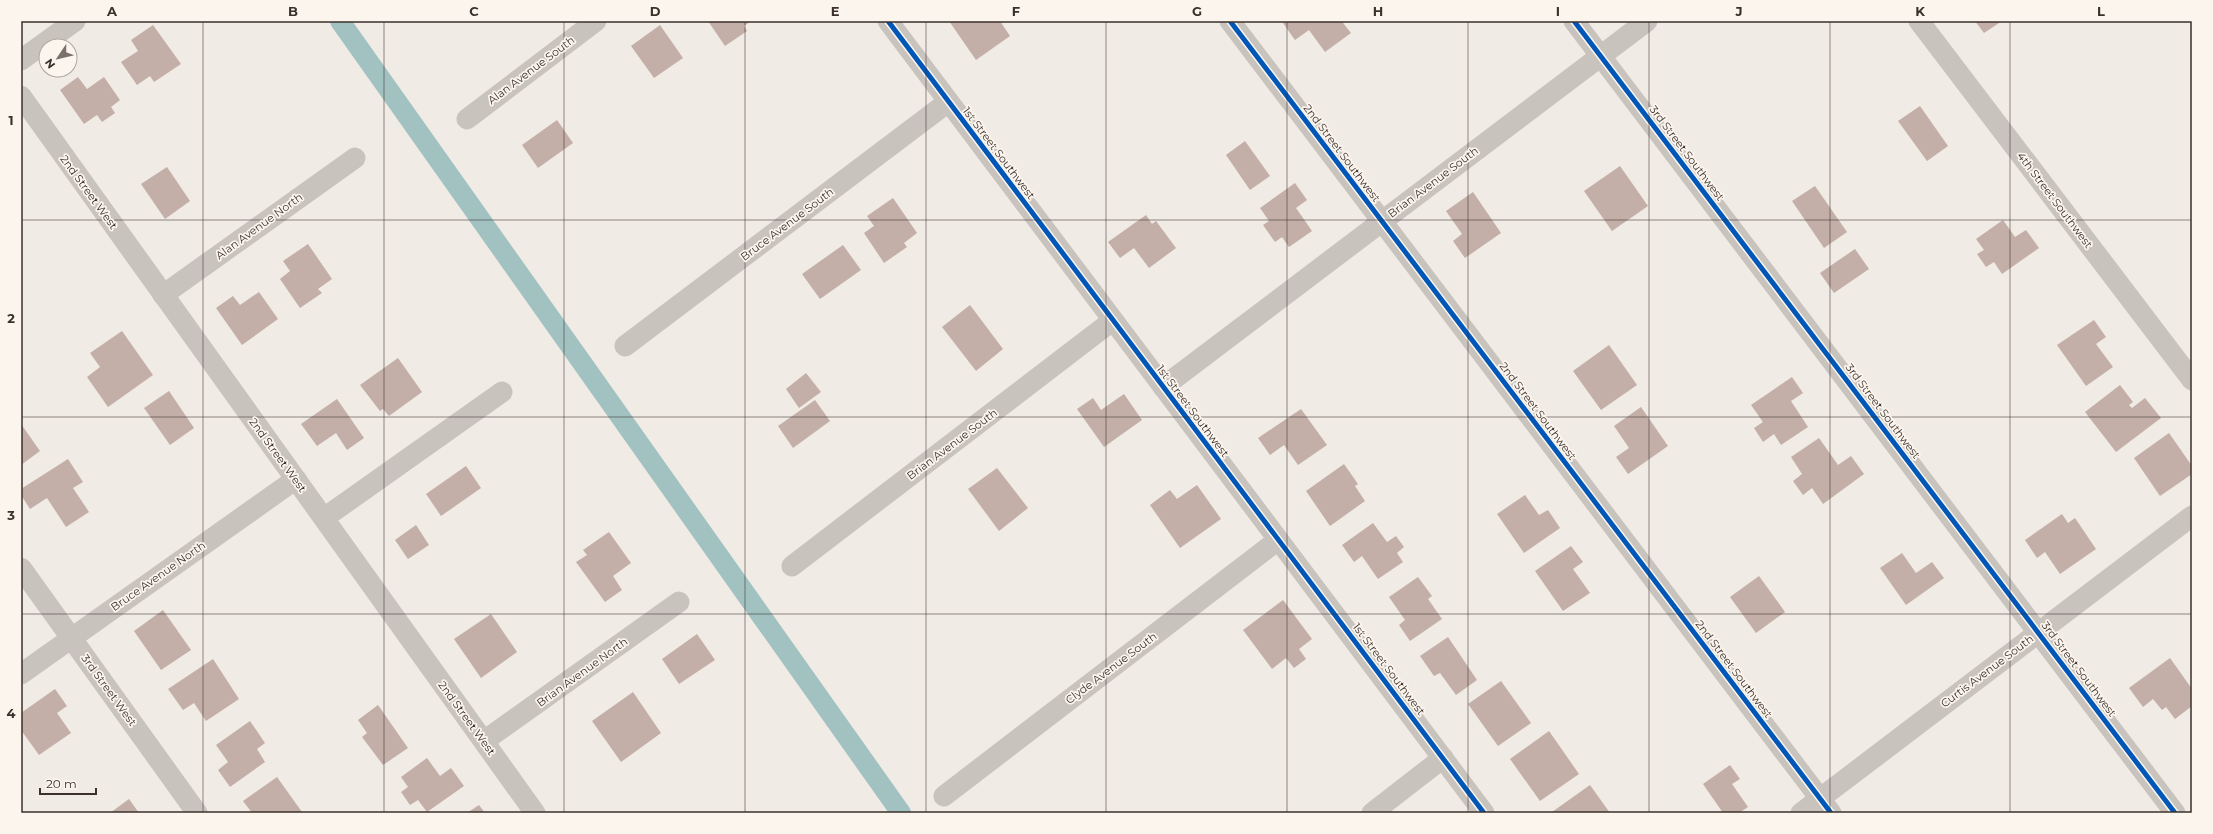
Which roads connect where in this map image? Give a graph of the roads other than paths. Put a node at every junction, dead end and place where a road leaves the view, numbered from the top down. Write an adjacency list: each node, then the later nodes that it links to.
1 (75, 21): 9 (street)
2 (596, 21): 12 (street, Alan Avenue South)
3 (888, 21): 11 (street, 1st Street Southwest)
4 (1230, 21): 14 (street, 2nd Street Southwest)
5 (1574, 21): 8 (street, 3rd Street Southwest)
6 (1647, 21): 8 (street, Brian Avenue South)
7 (1919, 21): 18 (street, 4th Street Southwest)
8 (1601, 56): 14 (street, Brian Avenue South); 28 (street, 3rd Street Southwest)
9 (21, 60)
10 (21, 96): 15 (street, 2nd Street West)
11 (948, 102): 16 (street, 1st Street Southwest); 17 (street, Bruce Avenue South)
12 (467, 119)
13 (355, 158): 15 (street, Alan Avenue North)
14 (1382, 222): 19 (street, Brian Avenue South); 34 (street, 2nd Street Southwest)
15 (163, 295): 21 (street, 2nd Street West)
16 (1112, 321): 19 (street, 1st Street Southwest); 25 (street, Brian Avenue South)
17 (625, 346)
18 (2192, 380)
19 (1163, 388): 24 (street, 1st Street Southwest)
20 (502, 392): 23 (street)
21 (296, 479): 23 (street, 2nd Street West); 29 (street, Bruce Avenue North)
22 (2192, 516): 28 (street, Curtis Avenue South)
23 (324, 518): 31 (street, 2nd Street West)
24 (1278, 540): 32 (street, 1st Street Southwest); 33 (street, Clyde Avenue South)
25 (792, 566)
26 (21, 568): 29 (street, 3rd Street West)
27 (679, 602): 31 (street, Brian Avenue North)
28 (2038, 632): 34 (street, Curtis Avenue South); 40 (street, 3rd Street Southwest)
29 (71, 638): 30 (street, Bruce Avenue North); 35 (street, 3rd Street West)
30 (21, 674)
31 (484, 741): 36 (street, 2nd Street West)
32 (1443, 758): 37 (street); 38 (street, 1st Street Southwest)
33 (944, 796)
34 (1825, 806): 39 (street, Curtis Avenue South)
35 (197, 813)
36 (535, 813)
37 (1372, 813)
38 (1484, 813)
39 (1801, 813)
40 (2176, 813)

